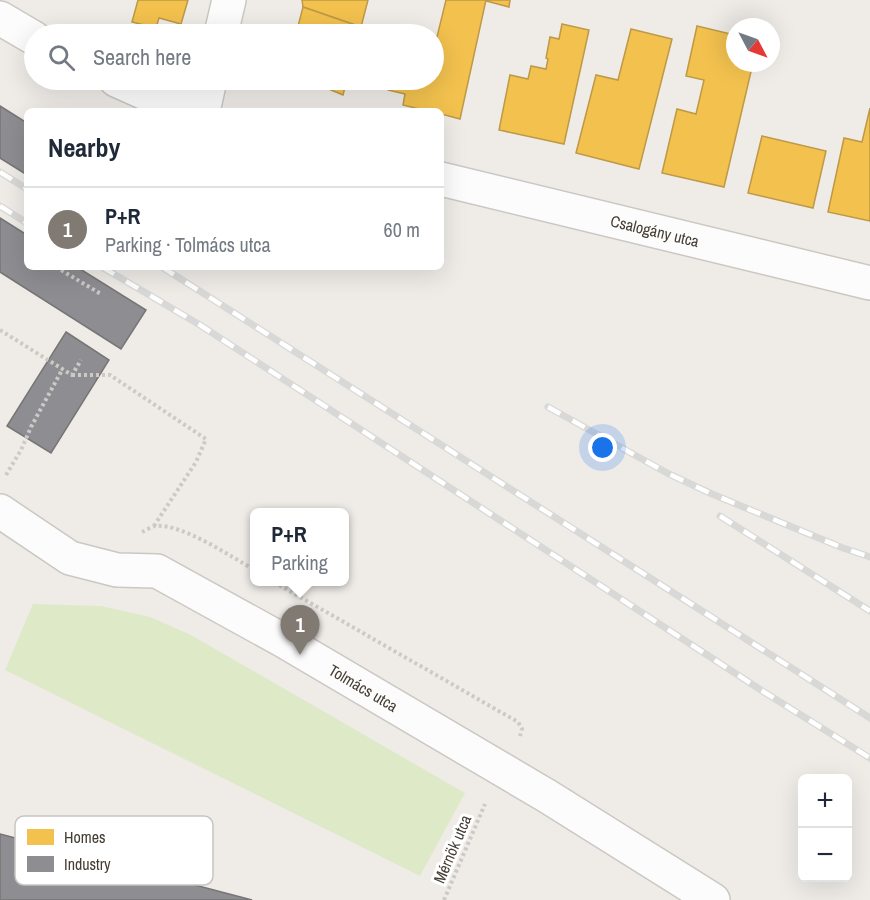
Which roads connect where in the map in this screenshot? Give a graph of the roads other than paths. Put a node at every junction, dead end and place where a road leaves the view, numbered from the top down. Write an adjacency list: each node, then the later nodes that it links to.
1 (229, 0): 3 (street)
2 (0, 18): 4 (street)
3 (223, 24)
4 (24, 32)
5 (138, 90): 7 (street)
6 (207, 90): 8 (street)
7 (192, 108)
8 (203, 108)
9 (444, 180): 10 (street, Csalogány utca)
10 (870, 283)
11 (0, 511): 12 (street, Tolmács utca)
12 (713, 900)

